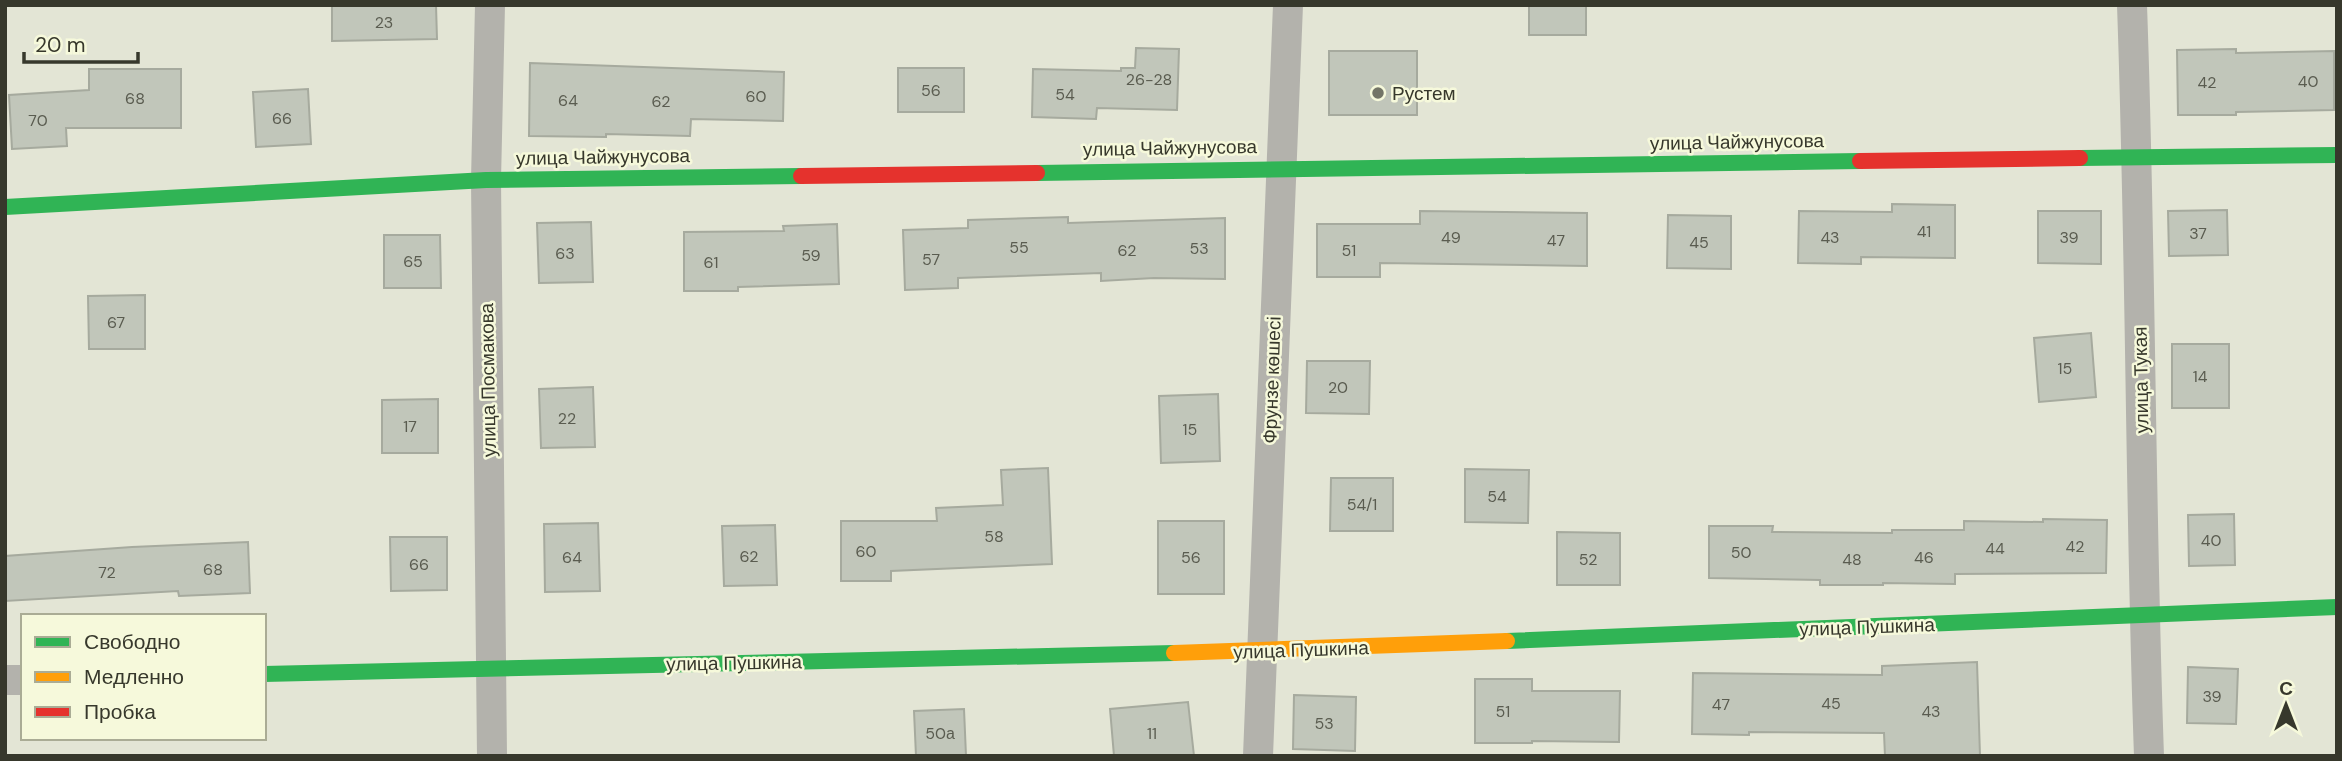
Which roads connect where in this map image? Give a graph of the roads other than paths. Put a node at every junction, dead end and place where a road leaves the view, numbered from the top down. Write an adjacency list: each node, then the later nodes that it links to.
1 (490, 5): 7 (street, улица Посмакова)
2 (1288, 5): 6 (street, Фрунзе көшесі)
3 (2132, 5): 5 (street, улица Тукая)
4 (2337, 155): 5 (street, улица Чайжунусова)
5 (2137, 159): 6 (street, улица Чайжунусова); 10 (street, улица Тукая)
6 (1281, 168): 7 (street, улица Чайжунусова); 11 (street, Фрунзе көшесі)
7 (486, 180): 8 (street, улица Чайжунусова); 12 (street, улица Посмакова)
8 (5, 206)
9 (2337, 607): 10 (street, улица Пушкина)
10 (2144, 617): 11 (street, улица Пушкина); 16 (street, улица Тукая)
11 (1262, 652): 12 (street, улица Пушкина); 15 (street, Фрунзе көшесі)
12 (491, 668): 13 (street, улица Пушкина); 14 (street, улица Посмакова)
13 (266, 674)
14 (492, 756)
15 (1258, 756)
16 (2149, 756)

